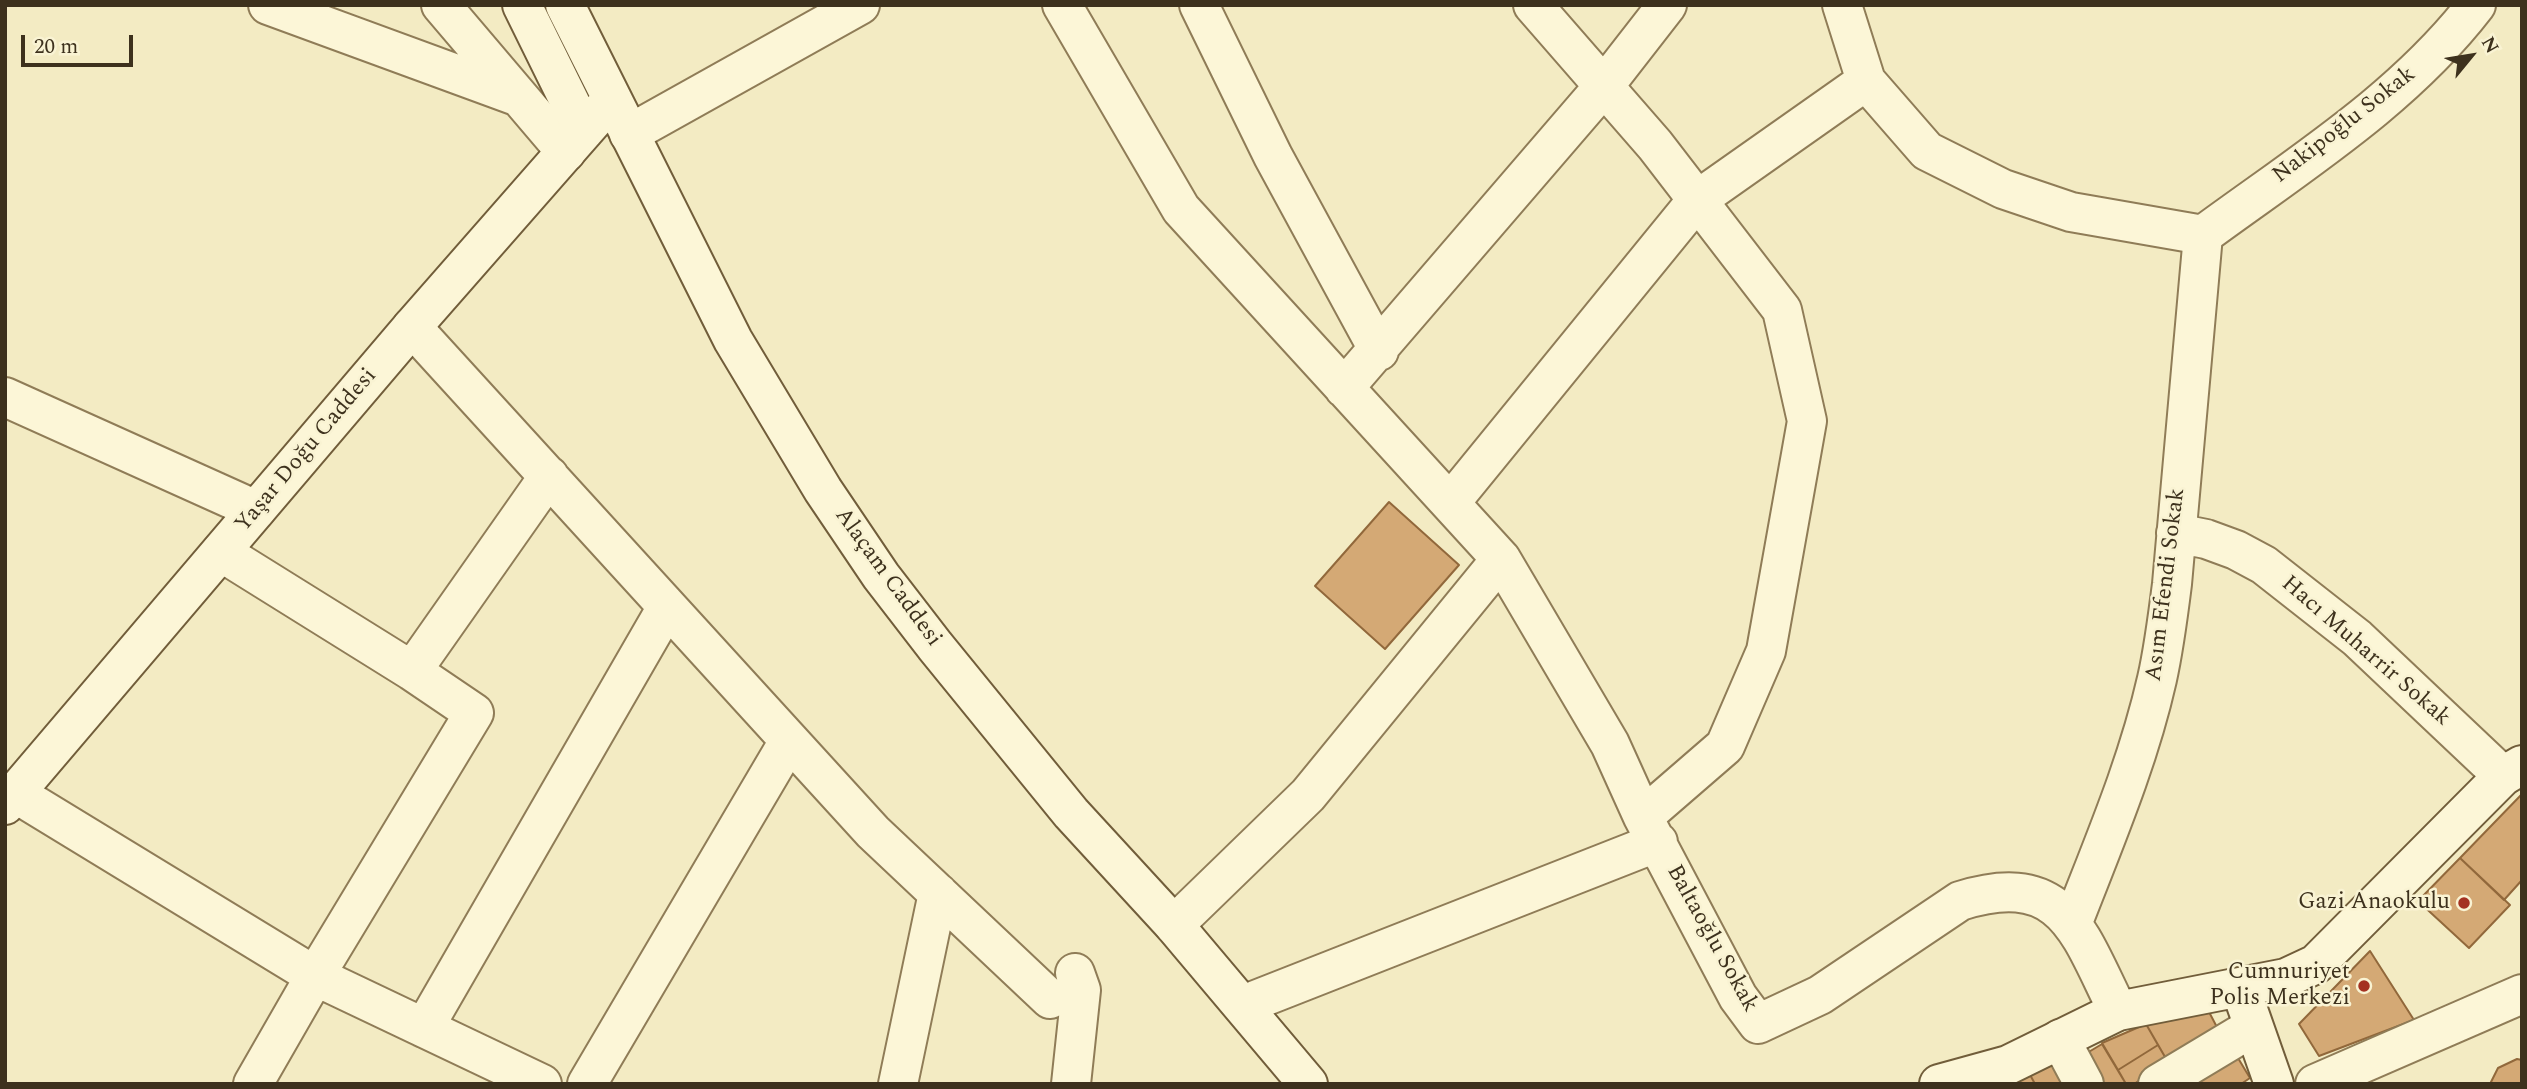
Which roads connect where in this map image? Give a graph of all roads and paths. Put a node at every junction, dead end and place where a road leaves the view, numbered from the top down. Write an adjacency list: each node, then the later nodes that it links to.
1 (268, 5): 14 (street)
2 (441, 5): 14 (street)
3 (522, 5): 17 (street)
4 (565, 5): 15 (street, Alaçam Caddesi)
5 (860, 5): 16 (street)
6 (1062, 5): 22 (street)
7 (1199, 5): 21 (street)
8 (1533, 5): 13 (street)
9 (1667, 5): 13 (street)
10 (1842, 5): 12 (street)
11 (2476, 5): 19 (street, Nakipoğlu Sokak)
12 (1866, 81): 18 (street); 19 (street)
13 (1604, 86): 18 (street); 21 (street)
14 (519, 97): 17 (street)
15 (612, 99): 16 (street, Alaçam Caddesi); 17 (street, Yaşar Doğu Caddesi)
16 (629, 134): 38 (street, Alaçam Caddesi)
17 (575, 141): 20 (street, Yaşar Doğu Caddesi)
18 (1697, 200): 25 (street); 35 (street)
19 (2203, 235): 27 (street, Asım Efendi Sokak)
20 (412, 327): 24 (street); 26 (street, Yaşar Doğu Caddesi)
21 (1378, 351): 22 (street)
22 (1344, 388): 25 (street)
23 (5, 397): 26 (street)
24 (549, 476): 30 (street); 31 (street)
25 (1450, 503): 29 (street)
26 (256, 510): 28 (street, Yaşar Doğu Caddesi)
27 (2176, 533): 33 (street, Hacı Muharrir Sokak); 37 (street, Asım Efendi Sokak)
28 (221, 552): 31 (street); 34 (street, Yaşar Doğu Caddesi)
29 (1501, 559): 35 (street); 38 (street)
30 (667, 607): 32 (street); 45 (street)
31 (412, 671): 39 (street)
32 (789, 741): 36 (street); 50 (street)
33 (2512, 770): 40 (street)
34 (10, 799): 39 (street)
35 (1651, 829): 37 (street, Baltaoğlu Sokak); 42 (street, Baltaoğlu Sokak)
36 (938, 893): 51 (street); 52 (street)
37 (2073, 922): 43 (street, Baltaoğlu Sokak)
38 (1174, 925): 42 (street, Alaçam Caddesi)
39 (315, 976): 45 (street); 48 (street)
40 (2240, 987): 43 (street); 44 (street)
41 (2522, 994): 58 (street)
42 (1243, 1004): 53 (street, Alaçam Caddesi)
43 (2118, 1011): 46 (street)
44 (2253, 1027): 56 (street); 57 (street)
45 (424, 1028): 49 (street)
46 (2060, 1040): 47 (street); 55 (street)
47 (1997, 1074): 54 (street)
48 (253, 1084)
49 (542, 1084)
50 (587, 1084)
51 (898, 1084)
52 (1071, 1084)
53 (1308, 1084)
54 (1939, 1084)
55 (2084, 1084)
56 (2158, 1084)
57 (2274, 1084)
58 (2315, 1084)

